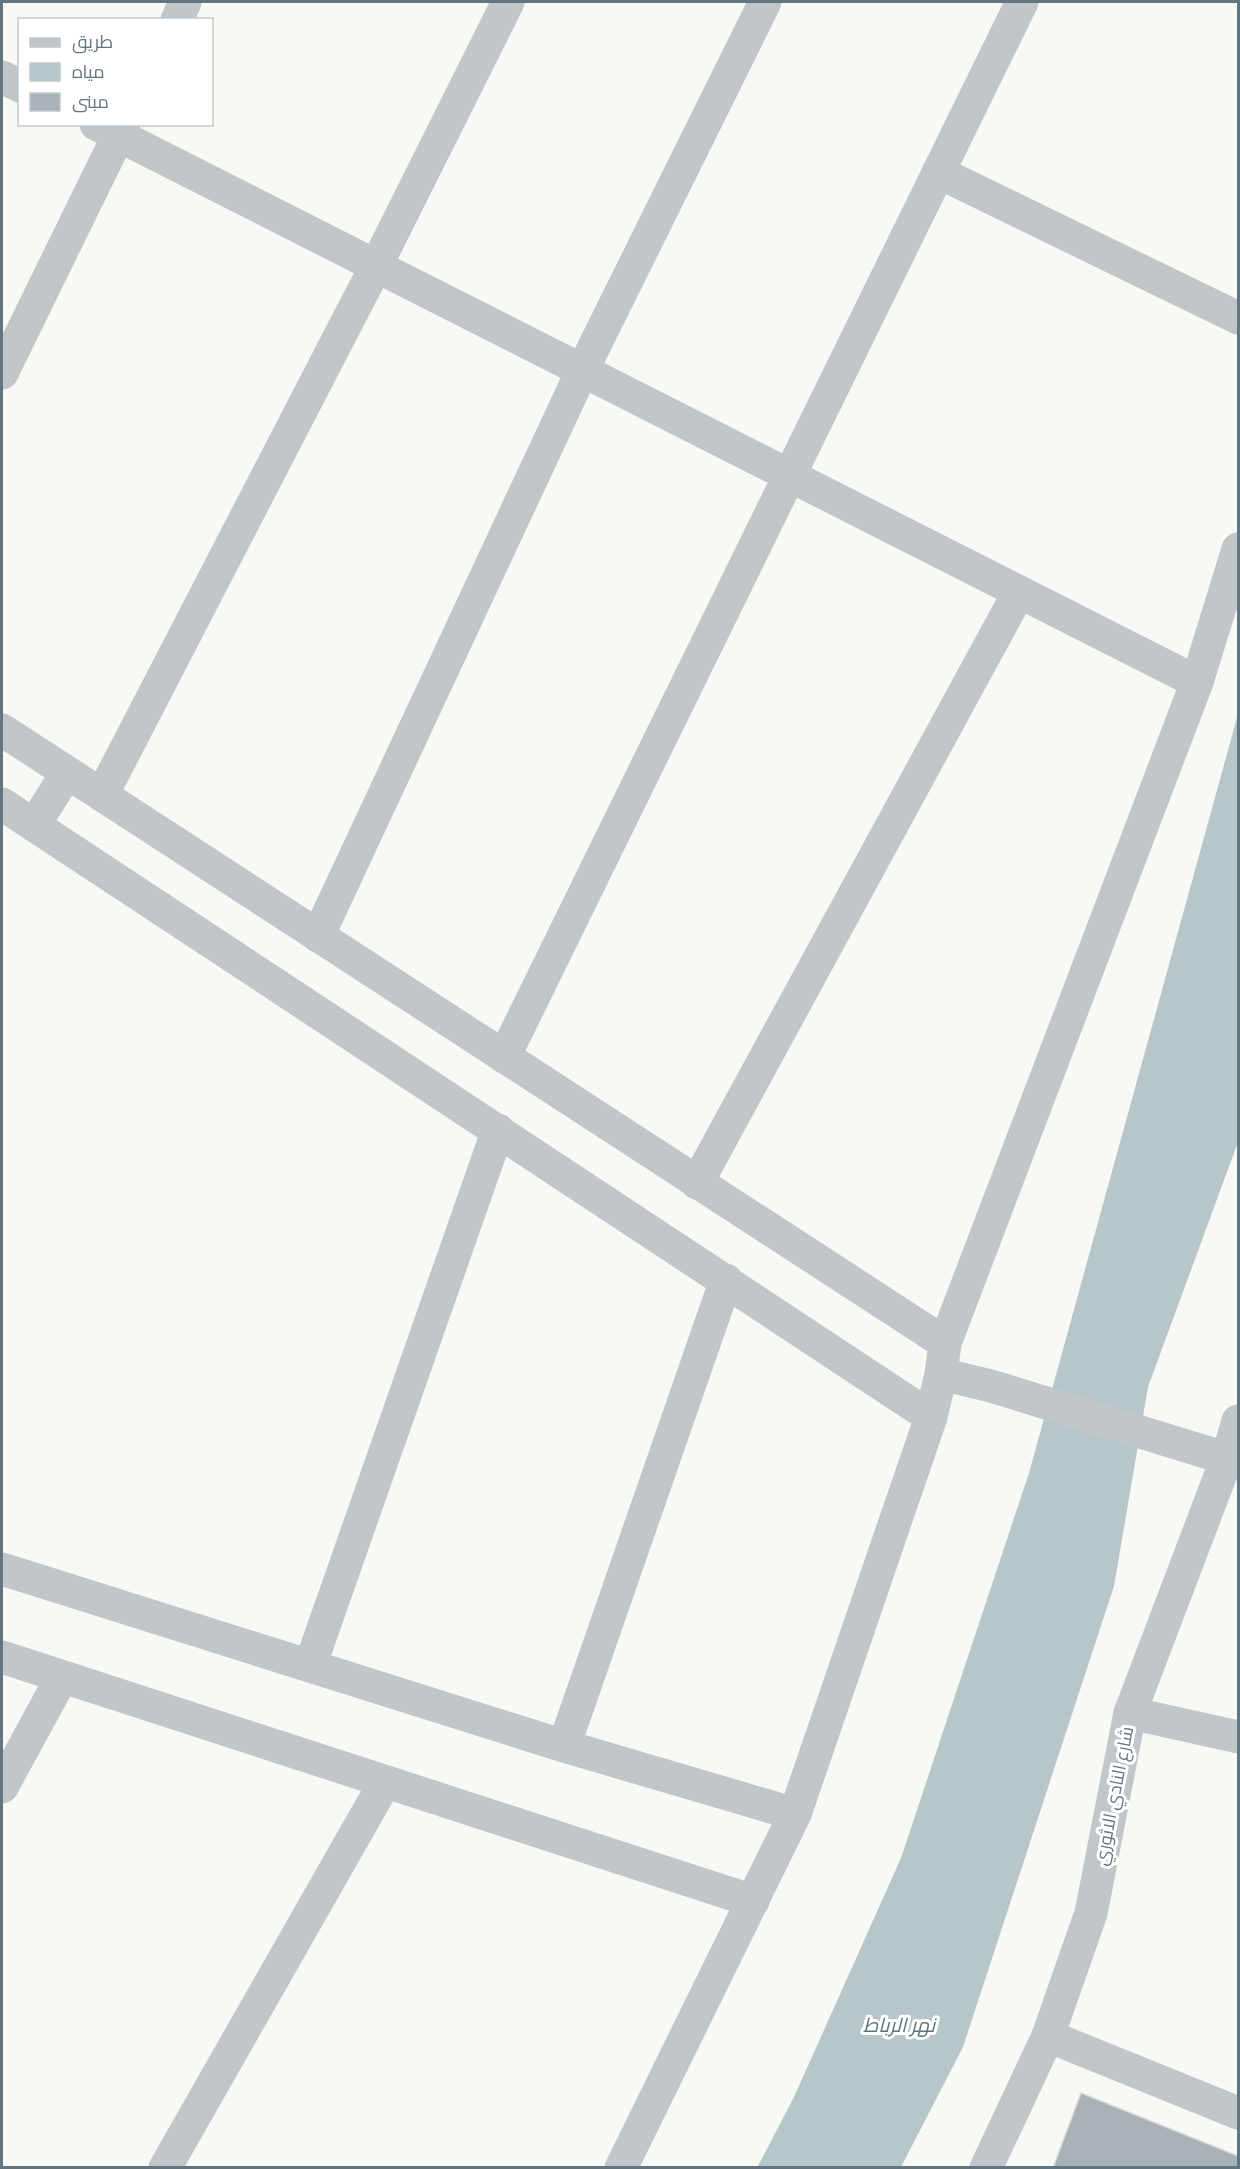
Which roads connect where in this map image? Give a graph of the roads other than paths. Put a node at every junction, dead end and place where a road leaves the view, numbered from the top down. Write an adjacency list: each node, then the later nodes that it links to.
1 (186, 2): 5 (street)
2 (508, 2): 10 (street)
3 (765, 2): 12 (street)
4 (1022, 2): 9 (street)
5 (178, 18)
6 (2, 77): 7 (street)
7 (18, 85)
8 (113, 128): 10 (street); 13 (street)
9 (938, 172): 11 (street); 14 (street)
10 (376, 266): 12 (street); 20 (street)
11 (1239, 318)
12 (582, 371): 14 (street); 23 (street)
13 (2, 373)
14 (789, 476): 16 (street); 24 (street)
15 (1239, 549): 17 (street)
16 (1019, 592): 17 (street); 26 (street)
17 (1197, 682): 28 (street)
18 (2, 730): 19 (street)
19 (67, 773): 20 (street); 22 (street)
20 (102, 795): 23 (street)
21 (2, 804): 22 (street)
22 (34, 825): 25 (street)
23 (318, 936): 24 (street)
24 (504, 1057): 26 (street)
25 (498, 1130): 27 (street); 34 (street)
26 (697, 1183): 28 (street)
27 (726, 1280): 29 (street); 38 (street)
28 (943, 1358): 29 (street); 31 (street)
29 (931, 1417): 41 (street)
30 (1239, 1421): 31 (street, شارع النادي الاثوري)
31 (1226, 1458): 36 (street, شارع النادي الاثوري)
32 (2, 1569): 34 (street)
33 (2, 1657): 35 (street)
34 (310, 1666): 38 (street)
35 (62, 1677): 39 (street); 40 (street)
36 (1130, 1713): 37 (street); 43 (street, شارع النادي الاثوري)
37 (1239, 1737)
38 (564, 1746): 41 (street)
39 (385, 1782): 42 (street); 45 (street)
40 (2, 1787)
41 (795, 1814): 42 (street)
42 (753, 1901): 46 (street)
43 (1048, 2036): 44 (street); 47 (street, شارع النادي الاثوري)
44 (1239, 2114)
45 (165, 2168)
46 (621, 2168)
47 (986, 2168)

